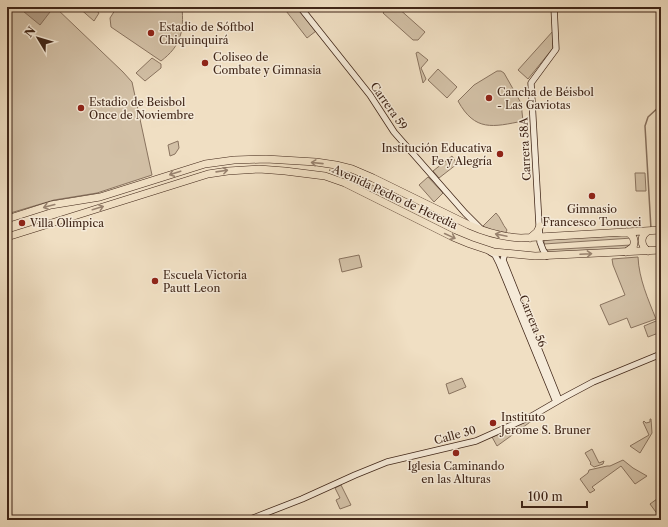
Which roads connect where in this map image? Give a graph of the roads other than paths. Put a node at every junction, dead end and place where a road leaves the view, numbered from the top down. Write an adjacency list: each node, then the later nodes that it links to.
1 (300, 7): 3 (street, Carrera 59)
2 (554, 7): 6 (street, Carrera 58A)
3 (465, 213): 5 (street); 8 (street, Carrera 59)
4 (7, 219): 5 (highway, Avenida Pedro de Heredia, one-way to 4)
5 (462, 223): 8 (highway, Avenida Pedro de Heredia)
6 (540, 226): 12 (street); 13 (highway); 14 (street, Carrera 58A)
7 (661, 230): 9 (highway, Avenida Pedro de Heredia)
8 (483, 231): 13 (highway, Avenida Pedro de Heredia, one-way to 8)
9 (648, 231): 10 (highway, Avenida Pedro de Heredia); 16 (highway)
10 (626, 232): 12 (highway, Avenida Pedro de Heredia); 18 (highway)
11 (7, 237): 15 (highway, Avenida Pedro de Heredia, one-way to 15)
12 (551, 237): 14 (highway, Avenida Pedro de Heredia)
13 (530, 238): 14 (highway, Avenida Pedro de Heredia)
14 (540, 238): 20 (street, Carrera 58A)
15 (489, 250): 19 (highway, Avenida Pedro de Heredia); 22 (street, Carrera 56)
16 (648, 250): 17 (highway, Avenida Pedro de Heredia); 18 (highway, Avenida Pedro de Heredia)
17 (661, 250)
18 (626, 252): 20 (highway, Avenida Pedro de Heredia, one-way to 18)
19 (505, 253): 20 (highway, Avenida Pedro de Heredia); 22 (street, Carrera 56)
20 (547, 256)
21 (661, 354): 22 (street, Calle 30)
22 (557, 401): 23 (street, Calle 30)
23 (248, 520)

